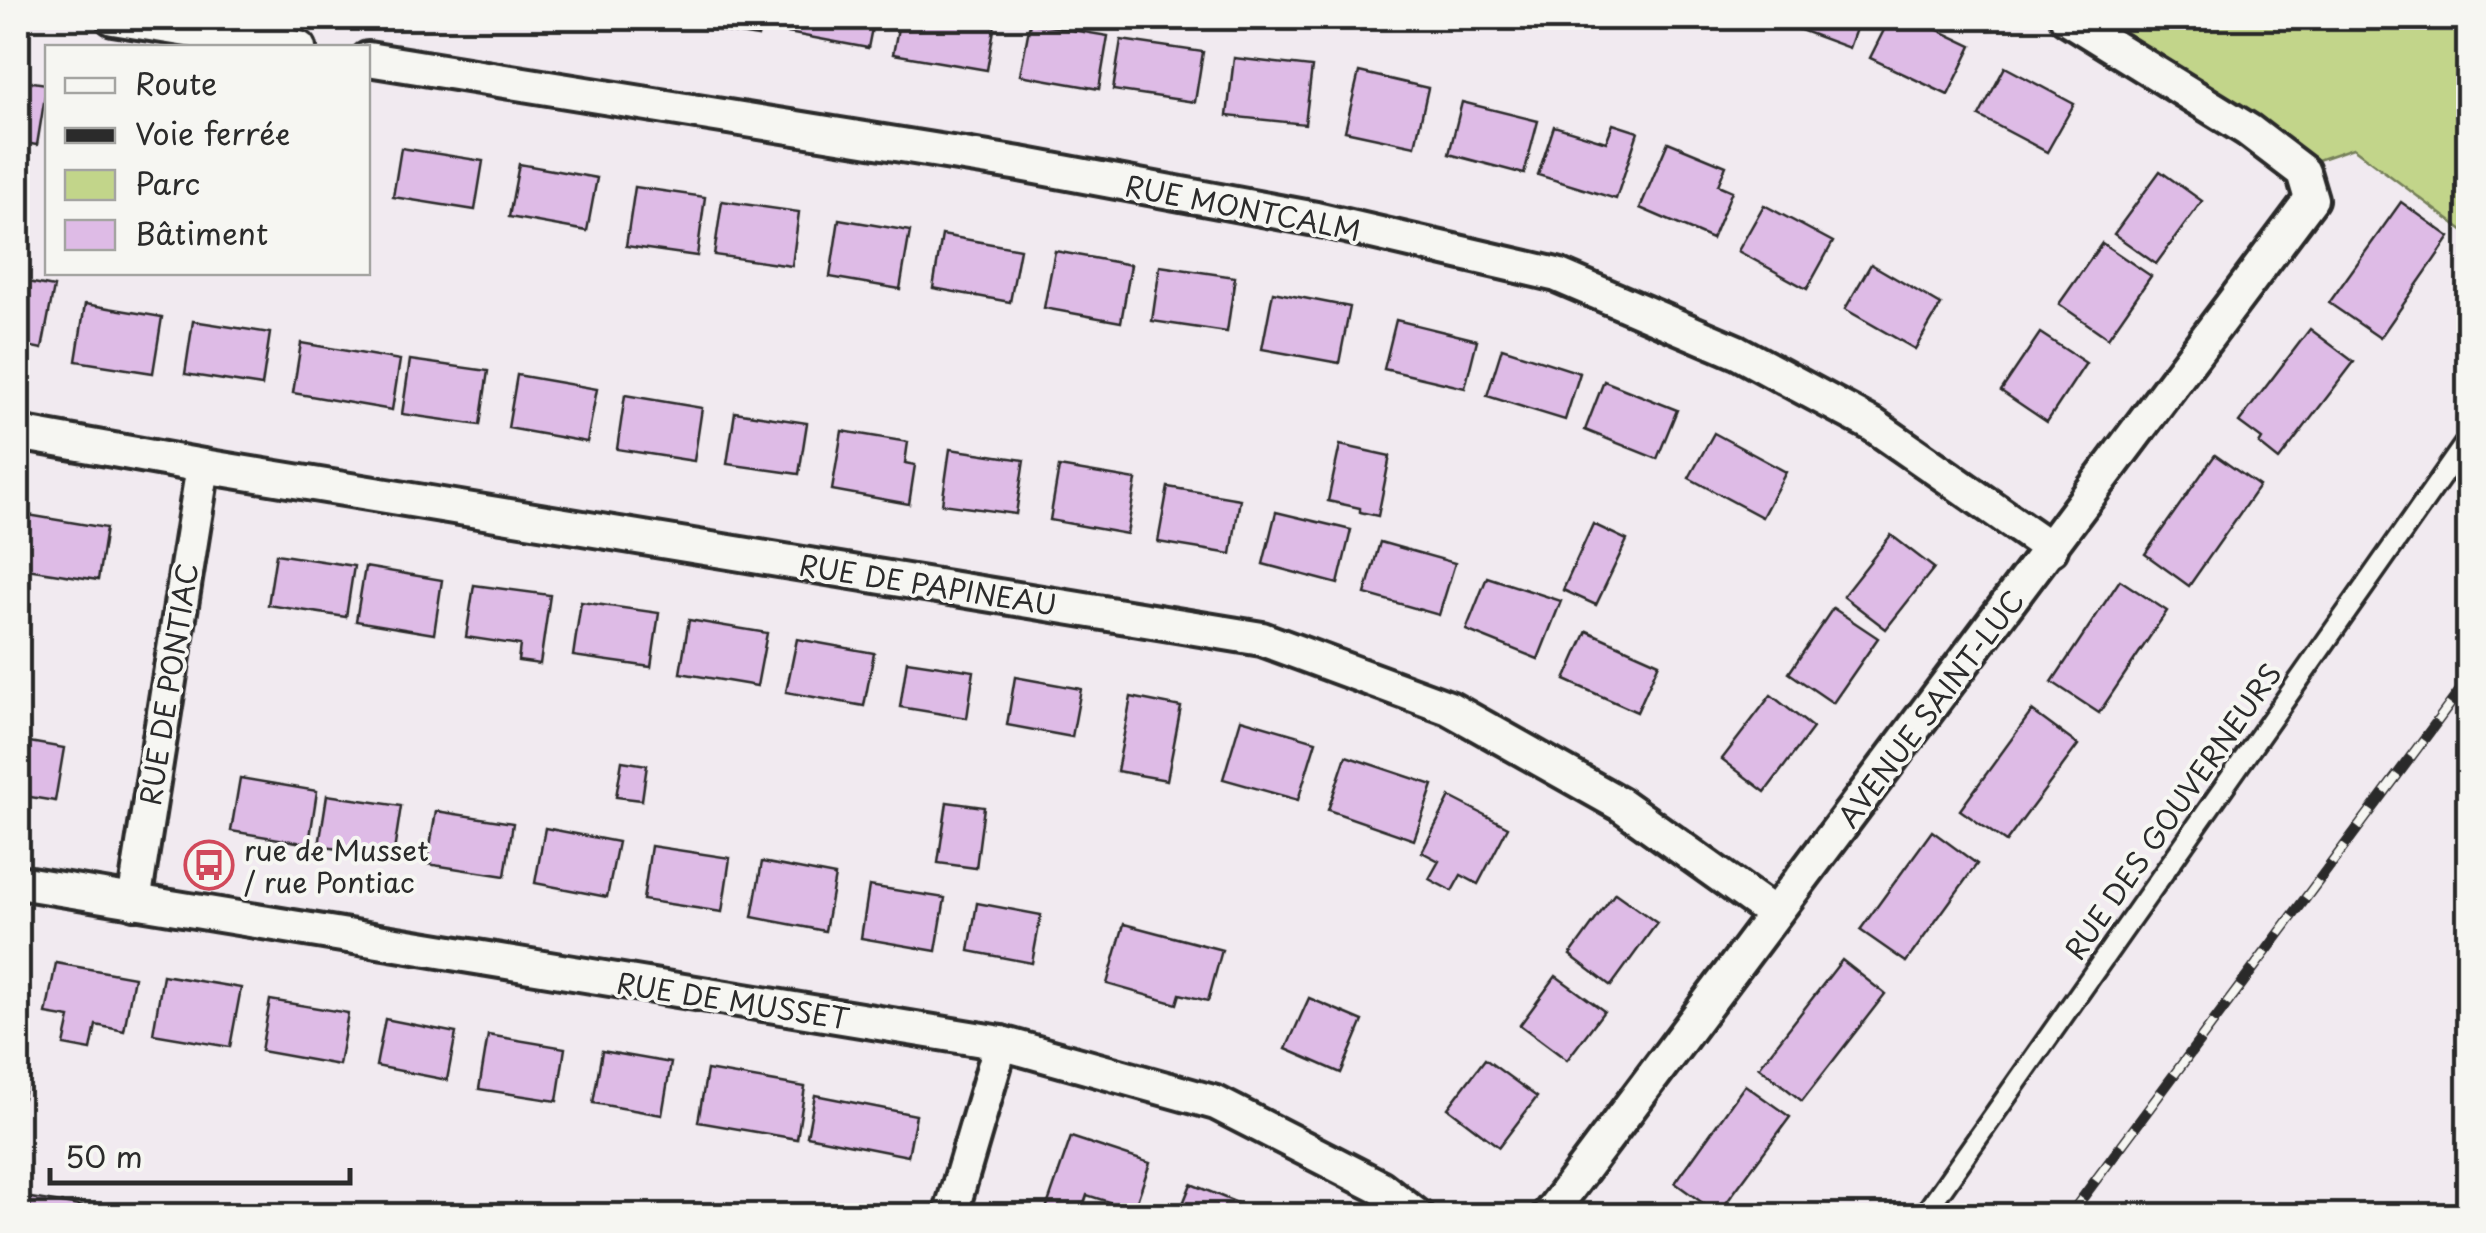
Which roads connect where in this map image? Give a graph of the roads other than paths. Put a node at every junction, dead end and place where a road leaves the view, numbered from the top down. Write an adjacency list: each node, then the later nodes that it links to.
1 (114, 18): 3 (street)
2 (2067, 18): 8 (street, AVENUE SAINT-LUC)
3 (280, 45)
4 (370, 58): 8 (street, RUE MONTCALM)
5 (18, 433): 7 (street, RUE DE PAPINEAU)
6 (2468, 439): 16 (lane, RUE DES GOUVERNEURS)
7 (203, 466): 10 (street, RUE DE PONTIAC); 11 (street, RUE DE PAPINEAU)
8 (2051, 549): 11 (street, AVENUE SAINT-LUC)
9 (18, 882): 10 (street, RUE DE MUSSET)
10 (134, 902): 12 (street, RUE DE MUSSET)
11 (1774, 914): 15 (street, AVENUE SAINT-LUC)
12 (1001, 1044): 13 (street); 14 (street, RUE DE MUSSET)
13 (950, 1216)
14 (1417, 1216)
15 (1548, 1216)
16 (1923, 1216)

